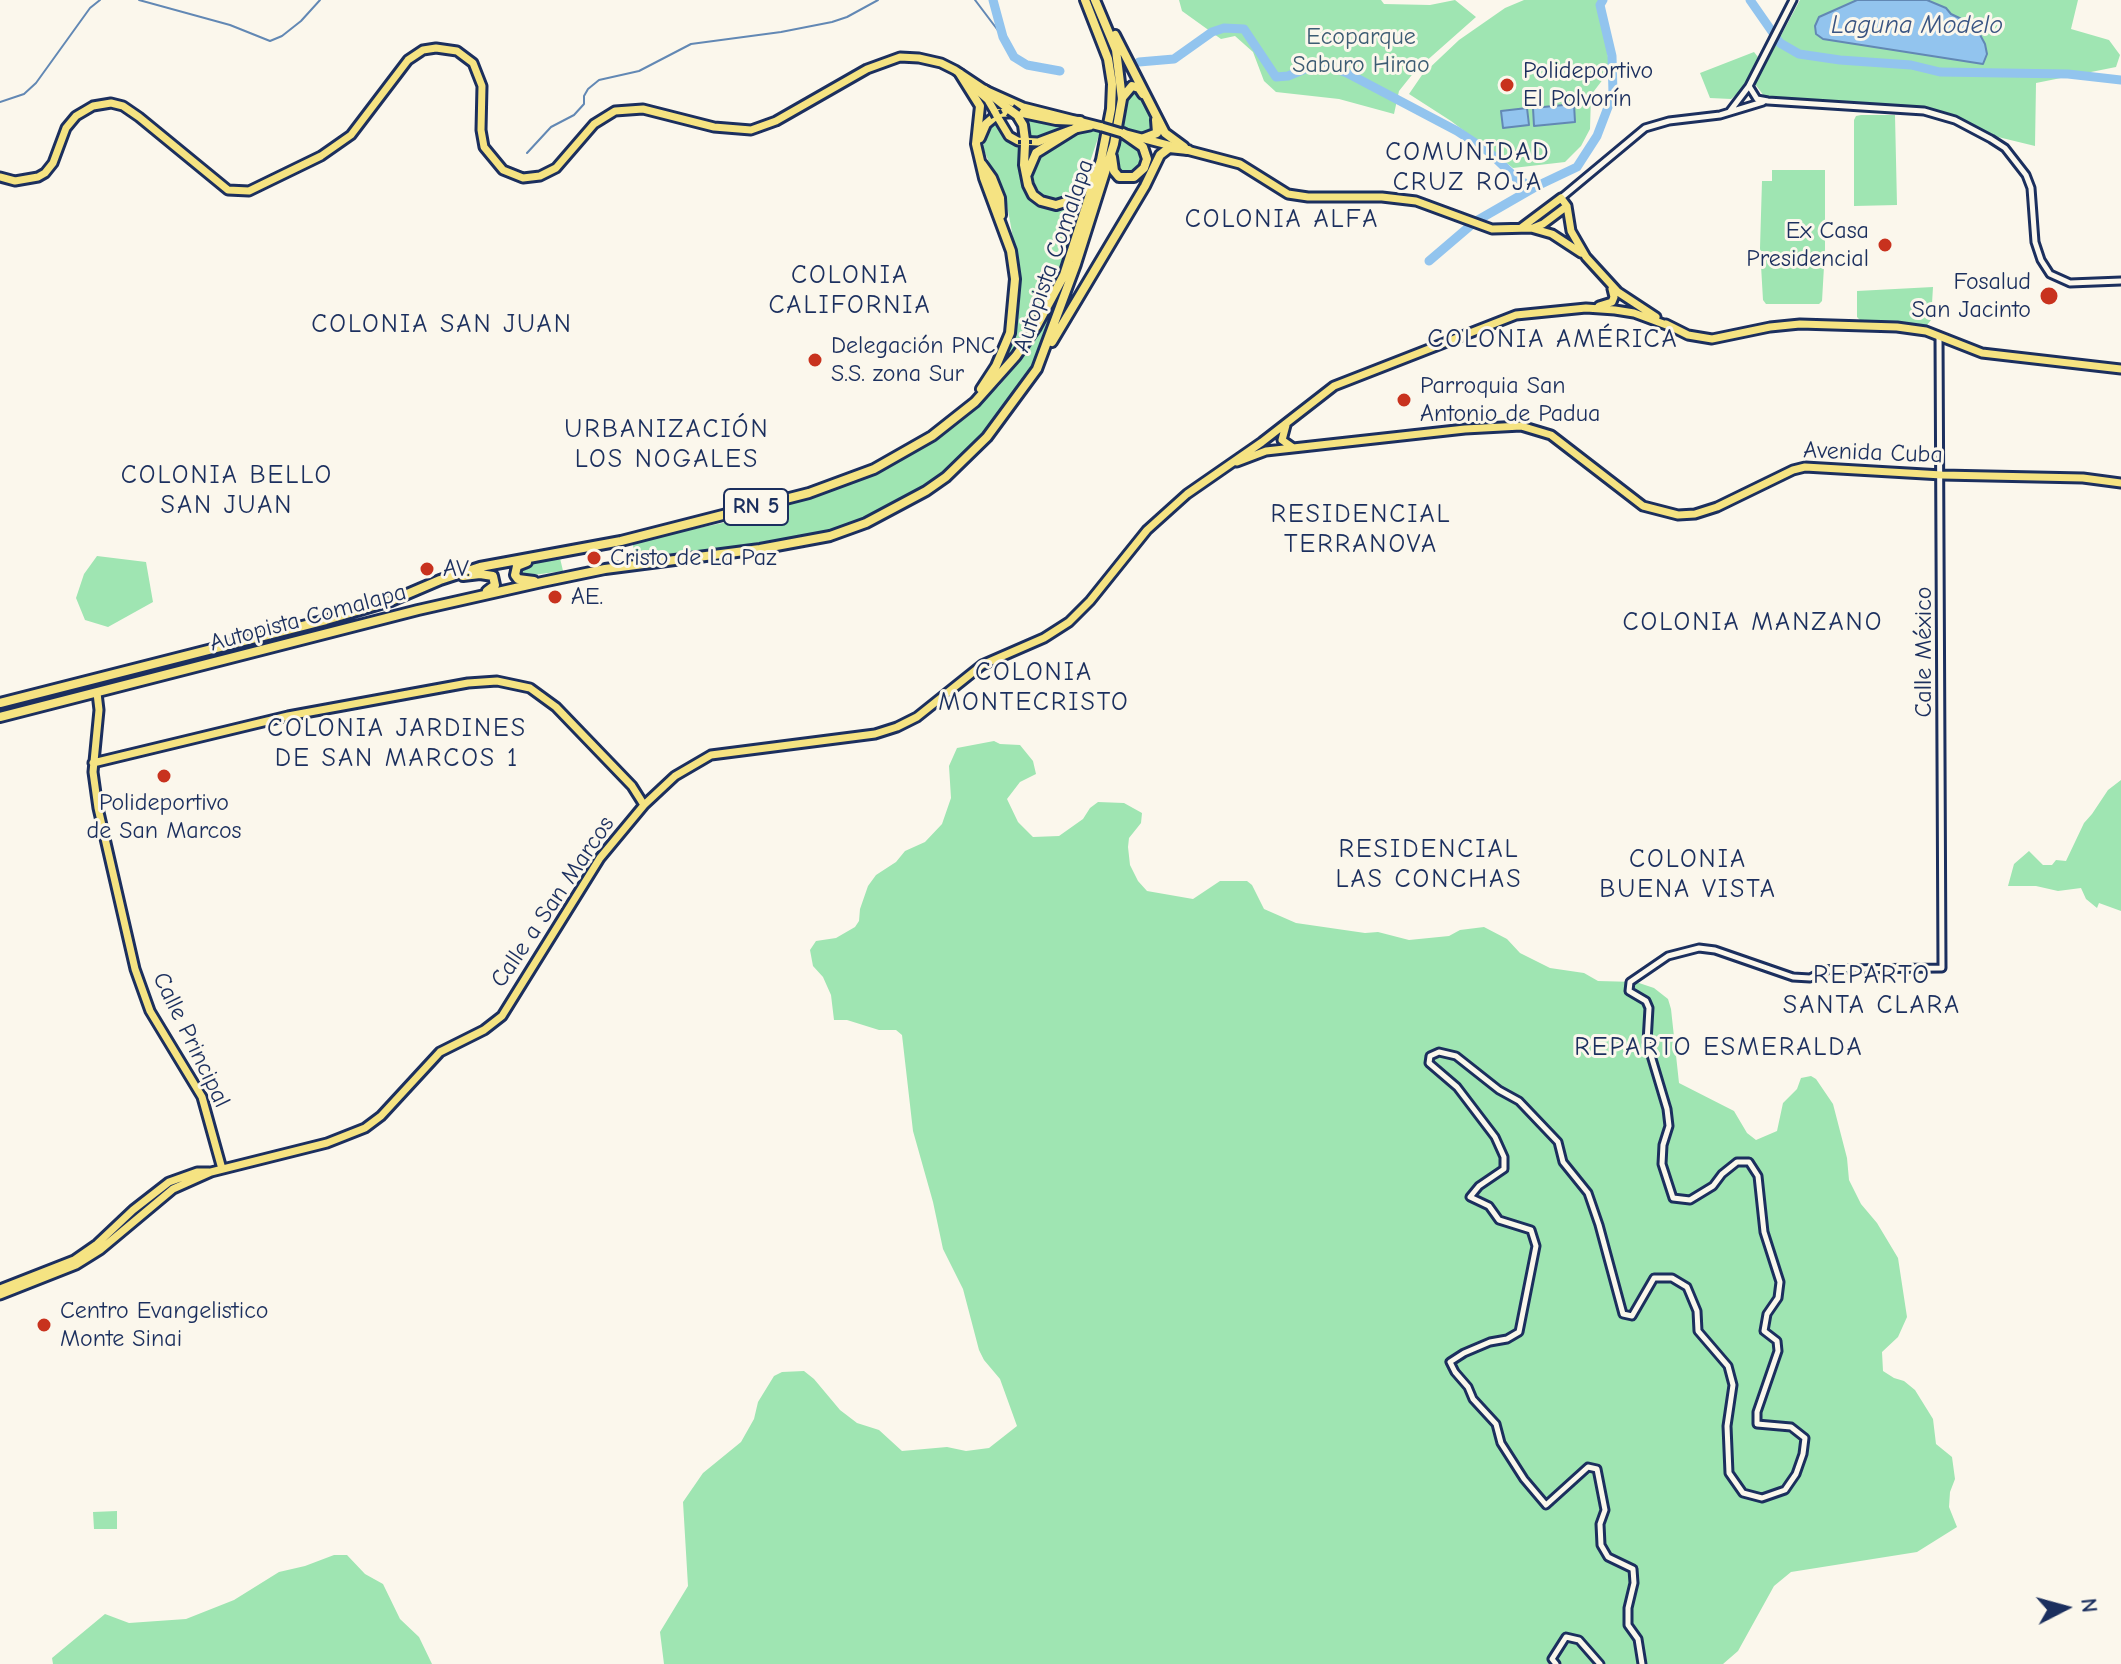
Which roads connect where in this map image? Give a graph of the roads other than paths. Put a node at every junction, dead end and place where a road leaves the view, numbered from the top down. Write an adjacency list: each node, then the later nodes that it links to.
1 (1085, 0): 13 (highway, Autopista Comalapa / RN 5)
2 (1095, 0): 7 (highway, Autopista Comalapa / RN 5); 14 (highway)
3 (1793, 0): 5 (street)
4 (957, 72): 6 (main road); 10 (main road); 16 (main road); 21 (highway)
5 (1749, 86): 8 (street); 9 (street)
6 (985, 90): 10 (main road); 17 (highway)
7 (1122, 99): 12 (highway); 13 (highway, Autopista Comalapa / RN 5)
8 (1768, 101): 9 (street); 26 (street)
9 (1729, 111): 18 (street)
10 (1078, 125): 11 (main road, bridge); 15 (highway); 17 (highway)
11 (1122, 133): 12 (main road); 13 (highway)
12 (1144, 138): 14 (main road)
13 (1109, 144): 17 (highway); 31 (highway, Autopista Comalapa / RN 5); 33 (highway, Autopista Comalapa / RN 5)
14 (1188, 150): 23 (main road); 31 (highway)
15 (982, 164): 21 (highway); 22 (highway)
16 (0, 177)
17 (1026, 179)
18 (1571, 190): 19 (street); 20 (street)
19 (1561, 198): 20 (main road); 23 (main road)
20 (1567, 206): 24 (main road); 25 (main road)
21 (996, 209): 22 (highway)
22 (1001, 221): 33 (highway)
23 (1521, 228): 24 (main road)
24 (1531, 228): 25 (main road)
25 (1586, 257): 27 (main road)
26 (2121, 281)
27 (1609, 284): 28 (main road); 29 (main road)
28 (1586, 308): 29 (main road); 34 (main road)
29 (1669, 326): 30 (main road)
30 (1939, 336): 32 (main road); 37 (street, Calle México)
31 (1037, 369): 41 (highway, Autopista Comalapa / RN 5)
32 (2121, 369)
33 (951, 423): 39 (highway, Autopista Comalapa / RN 5)
34 (1287, 423): 35 (main road); 36 (main road)
35 (1294, 448): 36 (main road, Avenida Cuba); 37 (main road, Avenida Cuba)
36 (1231, 463): 47 (main road, Calle a San Marcos)
37 (1942, 475): 38 (main road, Avenida Cuba); 56 (street, Calle México)
38 (2121, 483)
39 (543, 556): 40 (highway, Autopista Comalapa / RN 5); 41 (highway)
40 (440, 580): 42 (highway); 44 (highway, Autopista Comalapa / RN 5)
41 (542, 582): 42 (highway, Autopista Comalapa / RN 5)
42 (464, 600): 43 (highway, Autopista Comalapa / RN 5)
43 (97, 693): 45 (highway, Autopista Comalapa / RN 5); 46 (main road, Calle Principal)
44 (0, 703)
45 (0, 717)
46 (93, 763): 47 (main road); 48 (main road, Calle Principal)
47 (644, 805): 48 (main road, Calle a San Marcos)
48 (222, 1169): 49 (main road, Calle a San Marcos)
49 (211, 1172): 50 (main road); 50 (main road)
50 (127, 1221): 51 (main road); 52 (main road)
51 (119, 1234): 52 (main road); 53 (main road)
52 (97, 1244): 53 (main road)
53 (0, 1292)
54 (1556, 1664): 55 (street)
55 (1600, 1664)
56 (1642, 1664)

